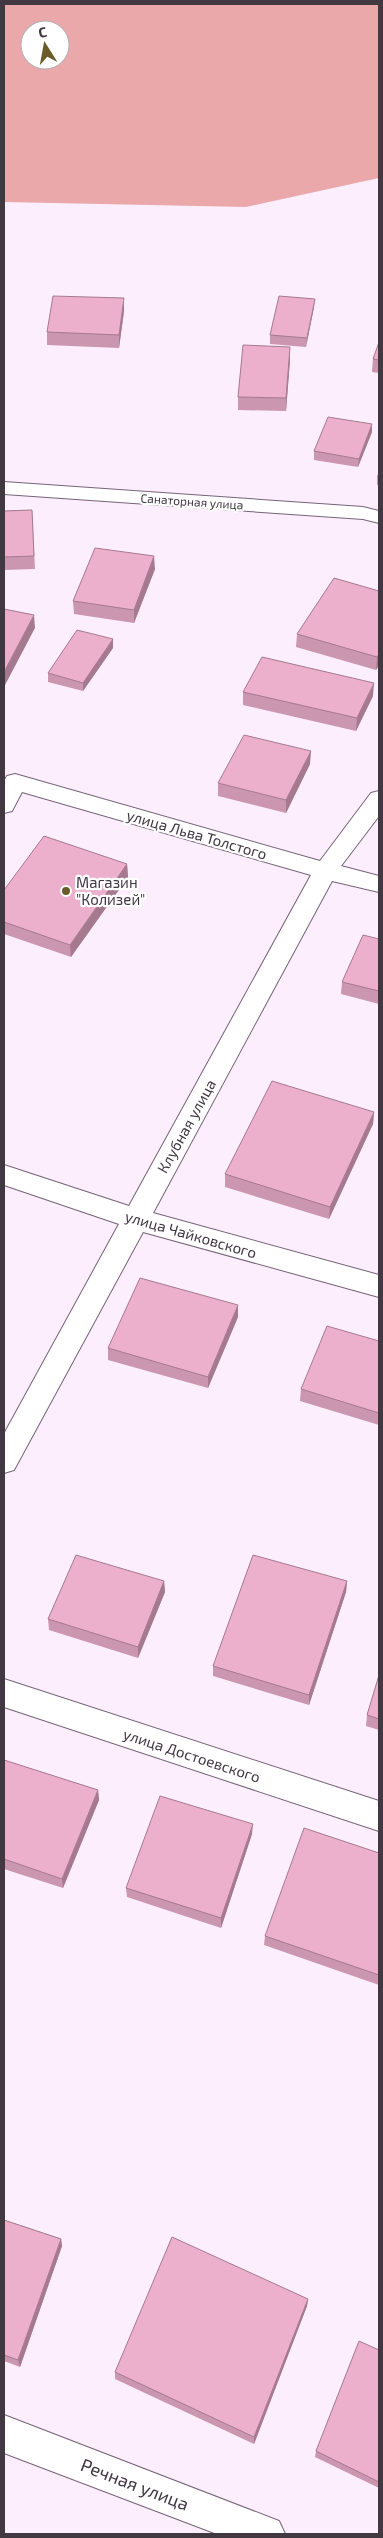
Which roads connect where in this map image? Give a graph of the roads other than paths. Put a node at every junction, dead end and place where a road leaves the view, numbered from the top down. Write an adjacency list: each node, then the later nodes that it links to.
1 (4, 488): 2 (street, Санаторная улица)
2 (379, 517)
3 (379, 799): 5 (street, Клубная улица)
4 (4, 805): 5 (street, улица Льва Толстого)
5 (325, 871): 6 (street, улица Льва Толстого); 8 (street, Клубная улица)
6 (379, 884)
7 (4, 1175): 8 (street, улица Чайковского)
8 (135, 1219): 9 (street, улица Чайковского); 10 (street, Клубная улица)
9 (379, 1286)
10 (4, 1461)
11 (4, 1693): 12 (street, улица Достоевского)
12 (379, 1816)
13 (4, 2434): 14 (street, Речная улица)
14 (266, 2534)

